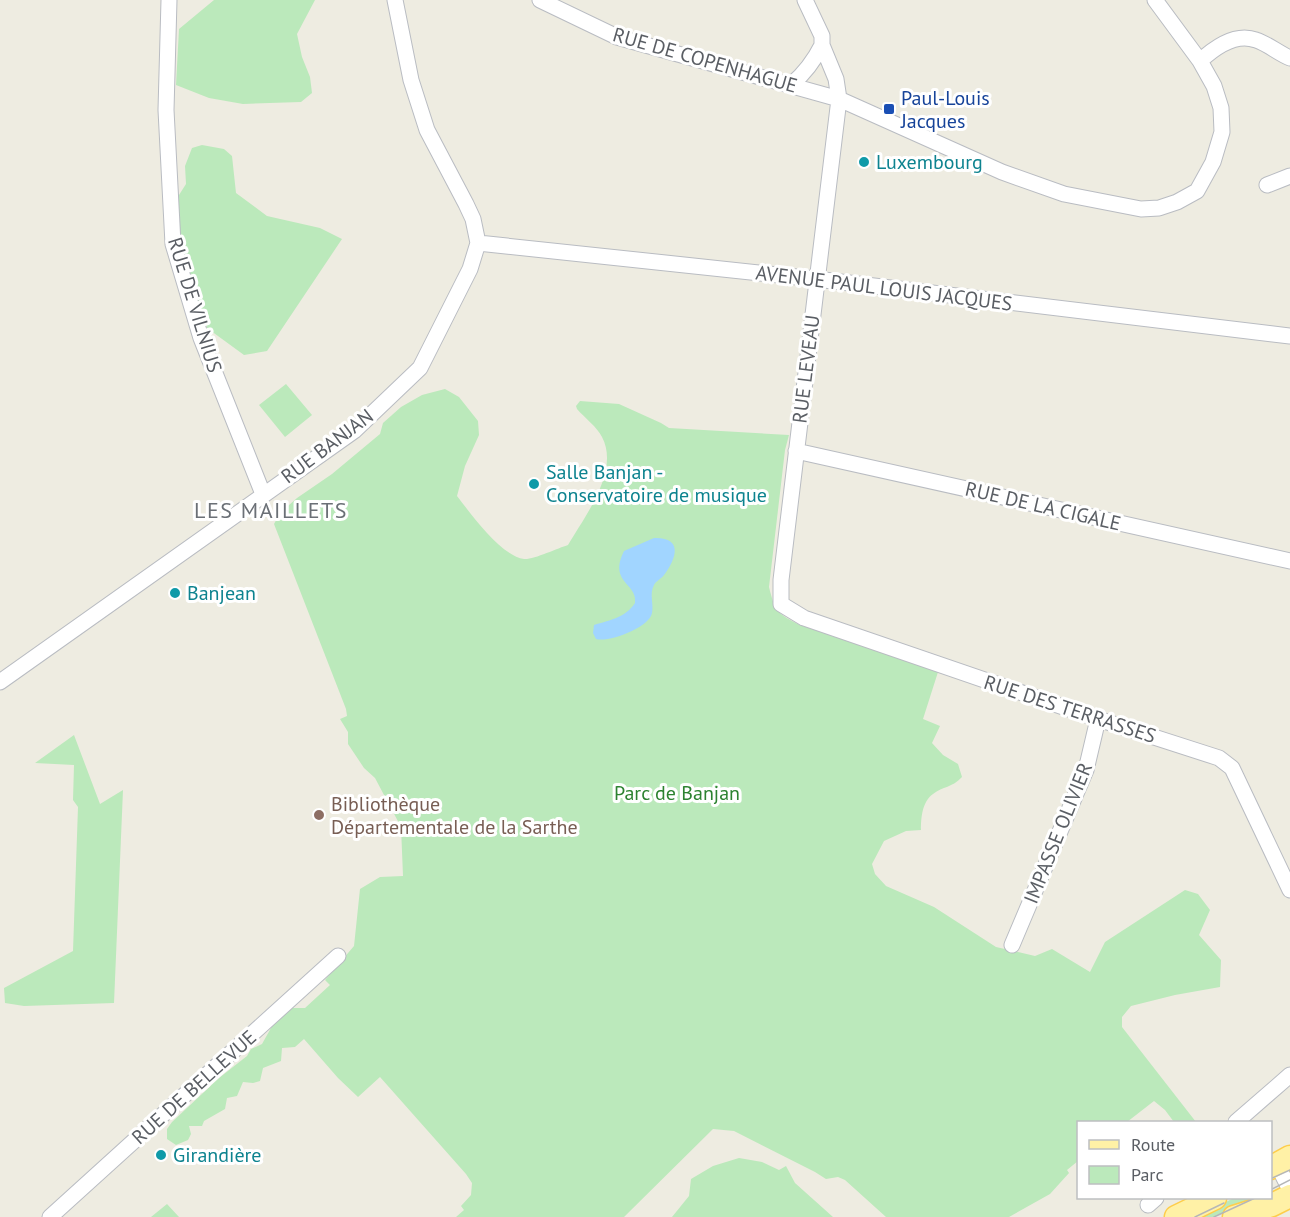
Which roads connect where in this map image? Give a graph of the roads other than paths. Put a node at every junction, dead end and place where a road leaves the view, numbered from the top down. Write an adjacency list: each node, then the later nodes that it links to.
1 (169, 0): 17 (street, RUE DE VILNIUS)
2 (395, 0): 13 (street)
3 (540, 0): 9 (street, RUE DE COPENHAGUE)
4 (805, 0): 6 (street, RUE LEVEAU)
5 (1155, 0): 8 (street, RUE DE COPENHAGUE)
6 (822, 45): 9 (street); 10 (street, RUE LEVEAU)
7 (1290, 58): 8 (street)
8 (1200, 61): 10 (street, RUE DE COPENHAGUE)
9 (791, 85): 10 (street, RUE DE COPENHAGUE)
10 (839, 99): 14 (street, RUE LEVEAU)
11 (1290, 176): 12 (street)
12 (1267, 186)
13 (478, 243): 14 (street, AVENUE PAUL LOUIS JACQUES); 17 (street, RUE BANJAN)
14 (816, 279): 15 (street, AVENUE PAUL LOUIS JACQUES); 16 (street, RUE LEVEAU)
15 (1290, 336)
16 (796, 451): 18 (street, RUE DE LA CIGALE); 19 (street, RUE LEVEAU)
17 (263, 494): 20 (street, RUE BANJAN)
18 (1290, 561)
19 (781, 604): 21 (street, RUE DES TERRASSES)
20 (0, 682)
21 (1098, 719): 22 (street, RUE DES TERRASSES); 23 (street, IMPASSE OLIVIER)
22 (1290, 890)
23 (1012, 945)
24 (338, 956): 31 (street, RUE DE BELLEVUE)
25 (1290, 1076): 26 (street)
26 (1237, 1121)
27 (1279, 1163): 28 (street)
28 (1290, 1190)
29 (1290, 1196): 33 (main road)
30 (1211, 1199): 32 (main road)
31 (50, 1217)
32 (1176, 1217)
33 (1234, 1217)

